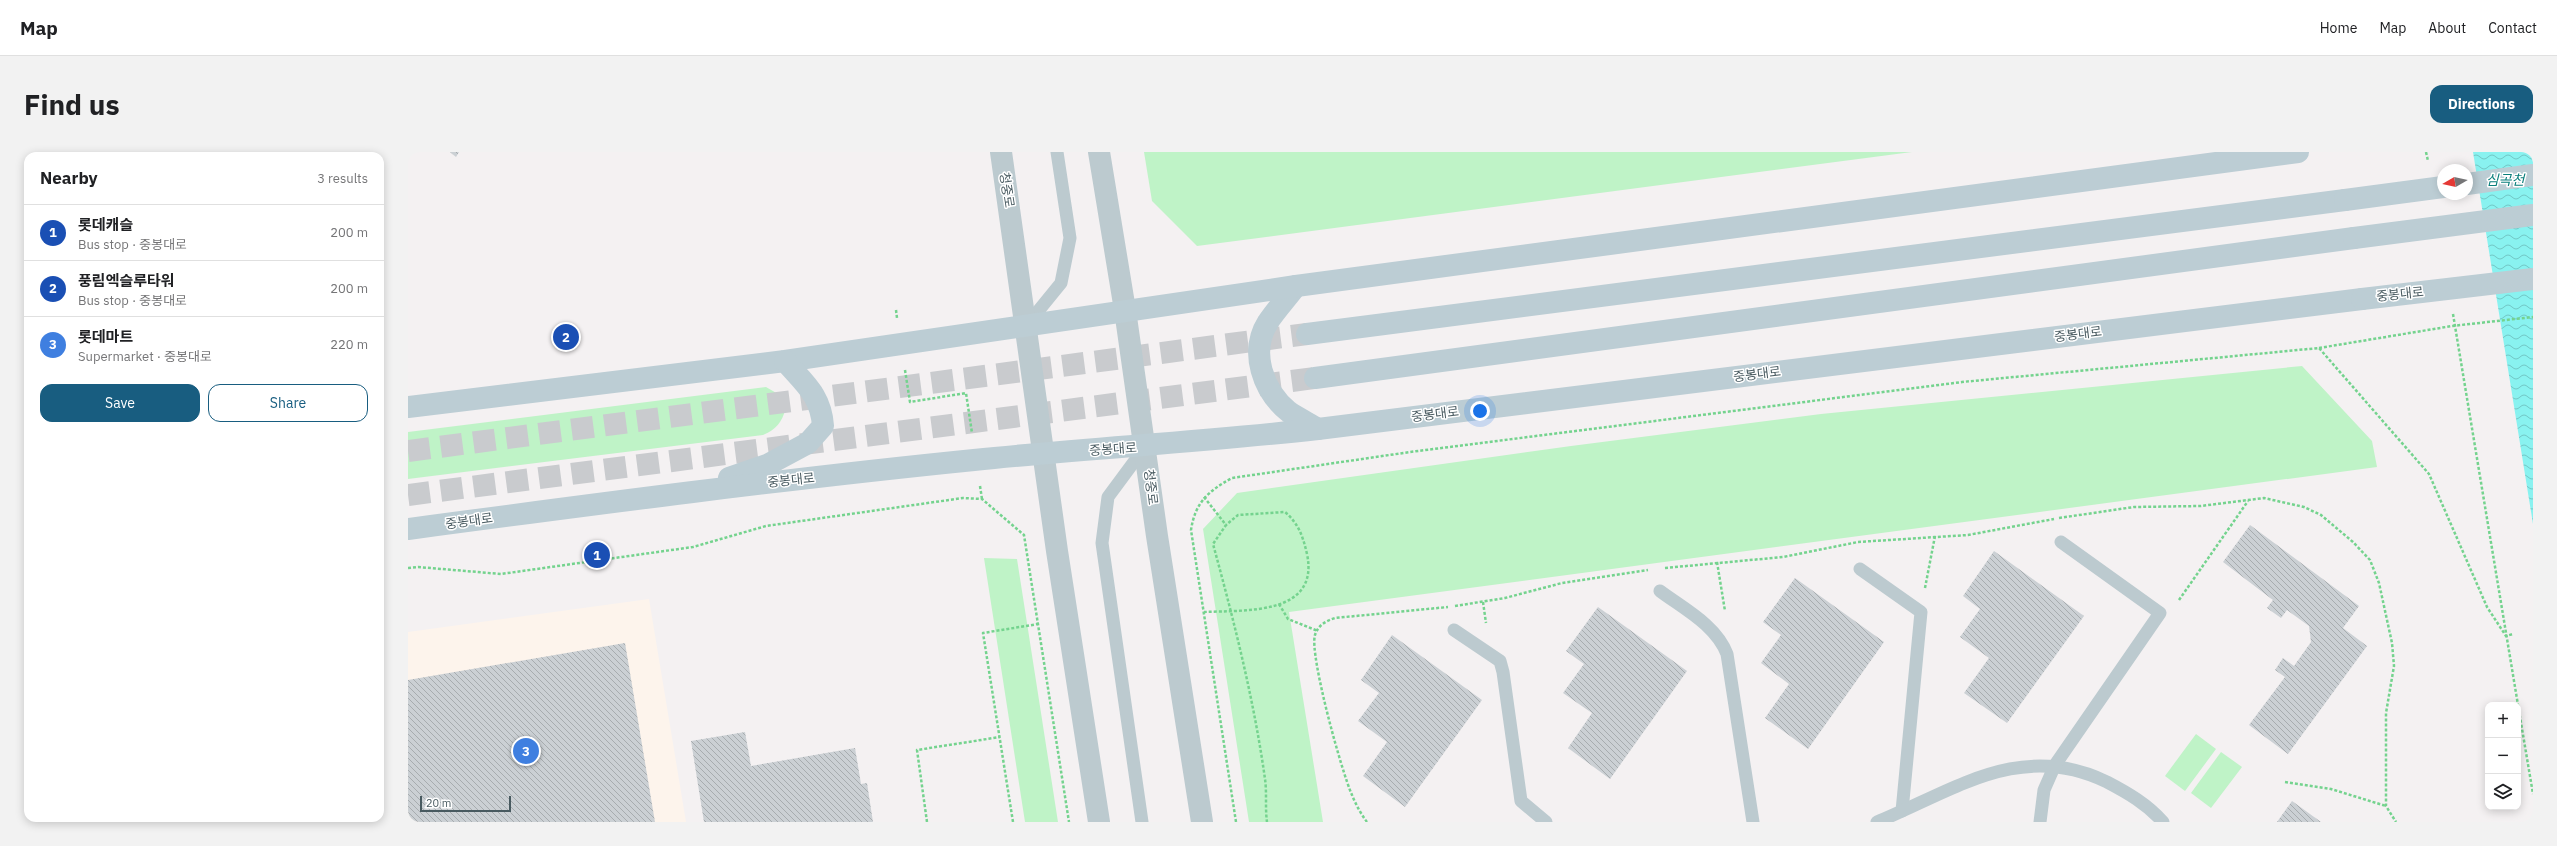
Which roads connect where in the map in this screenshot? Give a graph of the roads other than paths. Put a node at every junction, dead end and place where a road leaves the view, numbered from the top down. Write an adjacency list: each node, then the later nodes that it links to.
1 (1000, 152): 12 (street, 청중로)
2 (1057, 152): 12 (lane)
3 (1098, 152): 11 (street, 청중로)
4 (2298, 152): 10 (main road)
5 (2533, 175): 6 (main road)
6 (2473, 183)
7 (2437, 188): 13 (main road, bridge)
8 (2533, 215): 15 (main road, bridge)
9 (2533, 279): 17 (main road, 중봉대로, bridge)
10 (1296, 286): 11 (main road); 17 (main road)
11 (1125, 310): 12 (main road); 18 (street, 청중로)
12 (1026, 326): 14 (main road); 19 (street, 청중로)
13 (1307, 334)
14 (785, 361): 16 (main road); 20 (main road)
15 (1315, 378)
16 (408, 407)
17 (1318, 429): 18 (main road, 중봉대로)
18 (1145, 447): 19 (main road, 중봉대로); 29 (lane); 30 (street, 청중로)
19 (1043, 455): 20 (main road, 중봉대로); 28 (street, 청중로)
20 (688, 492): 21 (main road, 중봉대로)
21 (408, 529)
22 (2061, 542): 26 (lane)
23 (1860, 569): 27 (lane)
24 (1660, 591): 32 (lane)
25 (1454, 630): 31 (lane)
26 (2055, 765): 27 (lane); 34 (lane); 35 (lane)
27 (1902, 811): 33 (lane)
28 (1099, 822)
29 (1142, 822)
30 (1202, 822)
31 (1546, 822)
32 (1753, 822)
33 (1877, 822)
34 (2040, 822)
35 (2163, 822)

